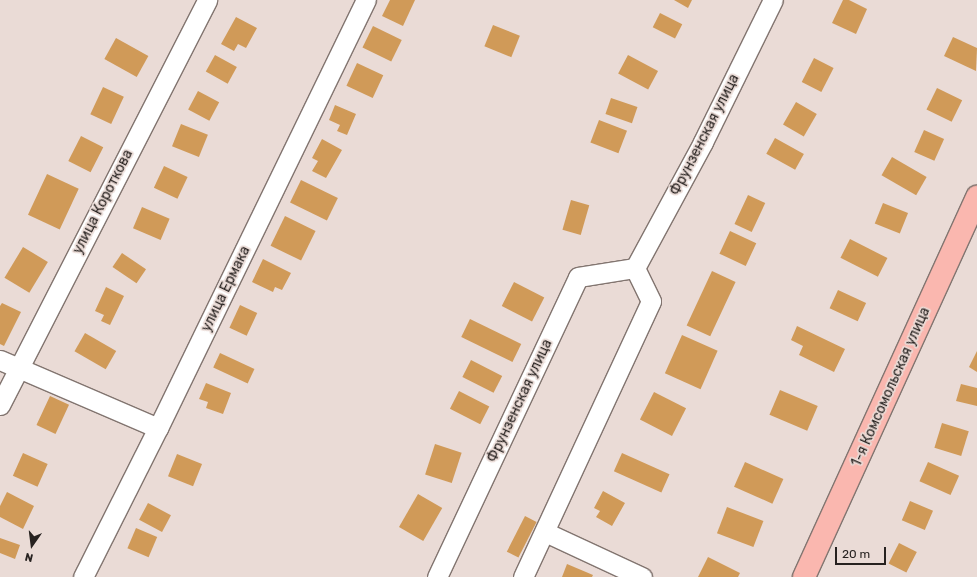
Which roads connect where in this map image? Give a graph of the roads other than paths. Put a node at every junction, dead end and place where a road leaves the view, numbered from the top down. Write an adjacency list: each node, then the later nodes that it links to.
1 (207, 0): 7 (street, улица Короткова)
2 (366, 0): 9 (street, улица Ермака)
3 (773, 0): 5 (street, Фрунзенская улица)
4 (977, 197): 15 (main road, 1-я Комсомольская улица)
5 (635, 268): 10 (street); 12 (street, Фрунзенская улица)
6 (0, 360): 7 (street)
7 (18, 368): 8 (street, улица Короткова); 9 (street)
8 (0, 405)
9 (158, 428): 11 (street, улица Ермака)
10 (545, 532): 13 (street); 14 (street)
11 (83, 577)
12 (437, 577)
13 (523, 577)
14 (642, 577)
15 (804, 577)

